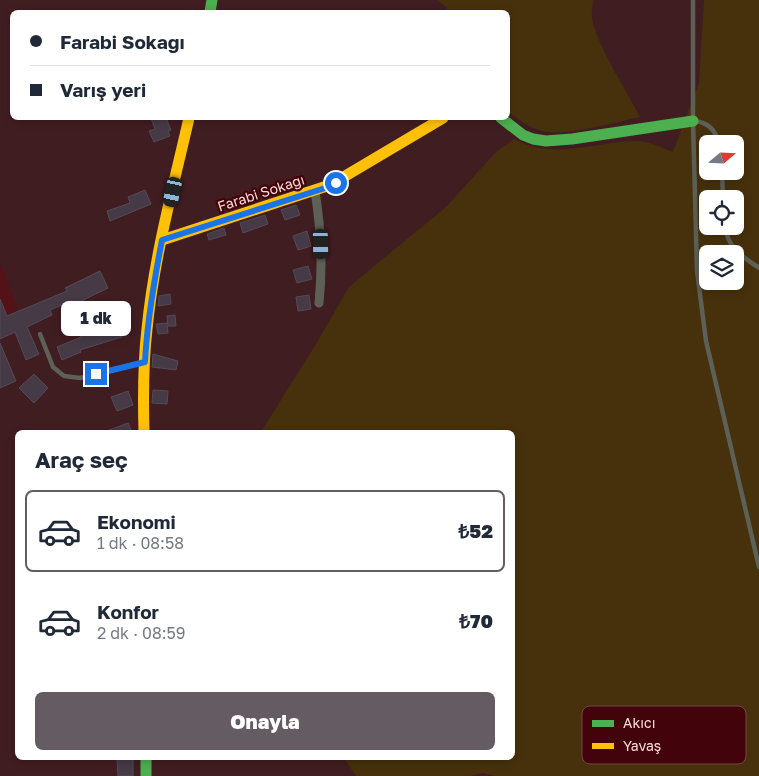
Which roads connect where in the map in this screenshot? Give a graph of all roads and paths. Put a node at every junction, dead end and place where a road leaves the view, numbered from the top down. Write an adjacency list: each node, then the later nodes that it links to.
1 (693, 0): 5 (lane)
2 (189, 120): 9 (street)
3 (439, 120): 7 (street, Farabi Sokağı)
4 (504, 120): 5 (street)
5 (693, 121): 6 (lane); 15 (lane)
6 (716, 135)
7 (315, 191): 9 (street, Farabi Sokağı); 11 (street)
8 (727, 235): 10 (lane)
9 (162, 240): 13 (street)
10 (759, 268)
11 (319, 303)
12 (40, 334): 13 (lane)
13 (145, 362): 14 (street)
14 (144, 430)
15 (759, 567)
16 (146, 760): 17 (street)
17 (146, 776)

